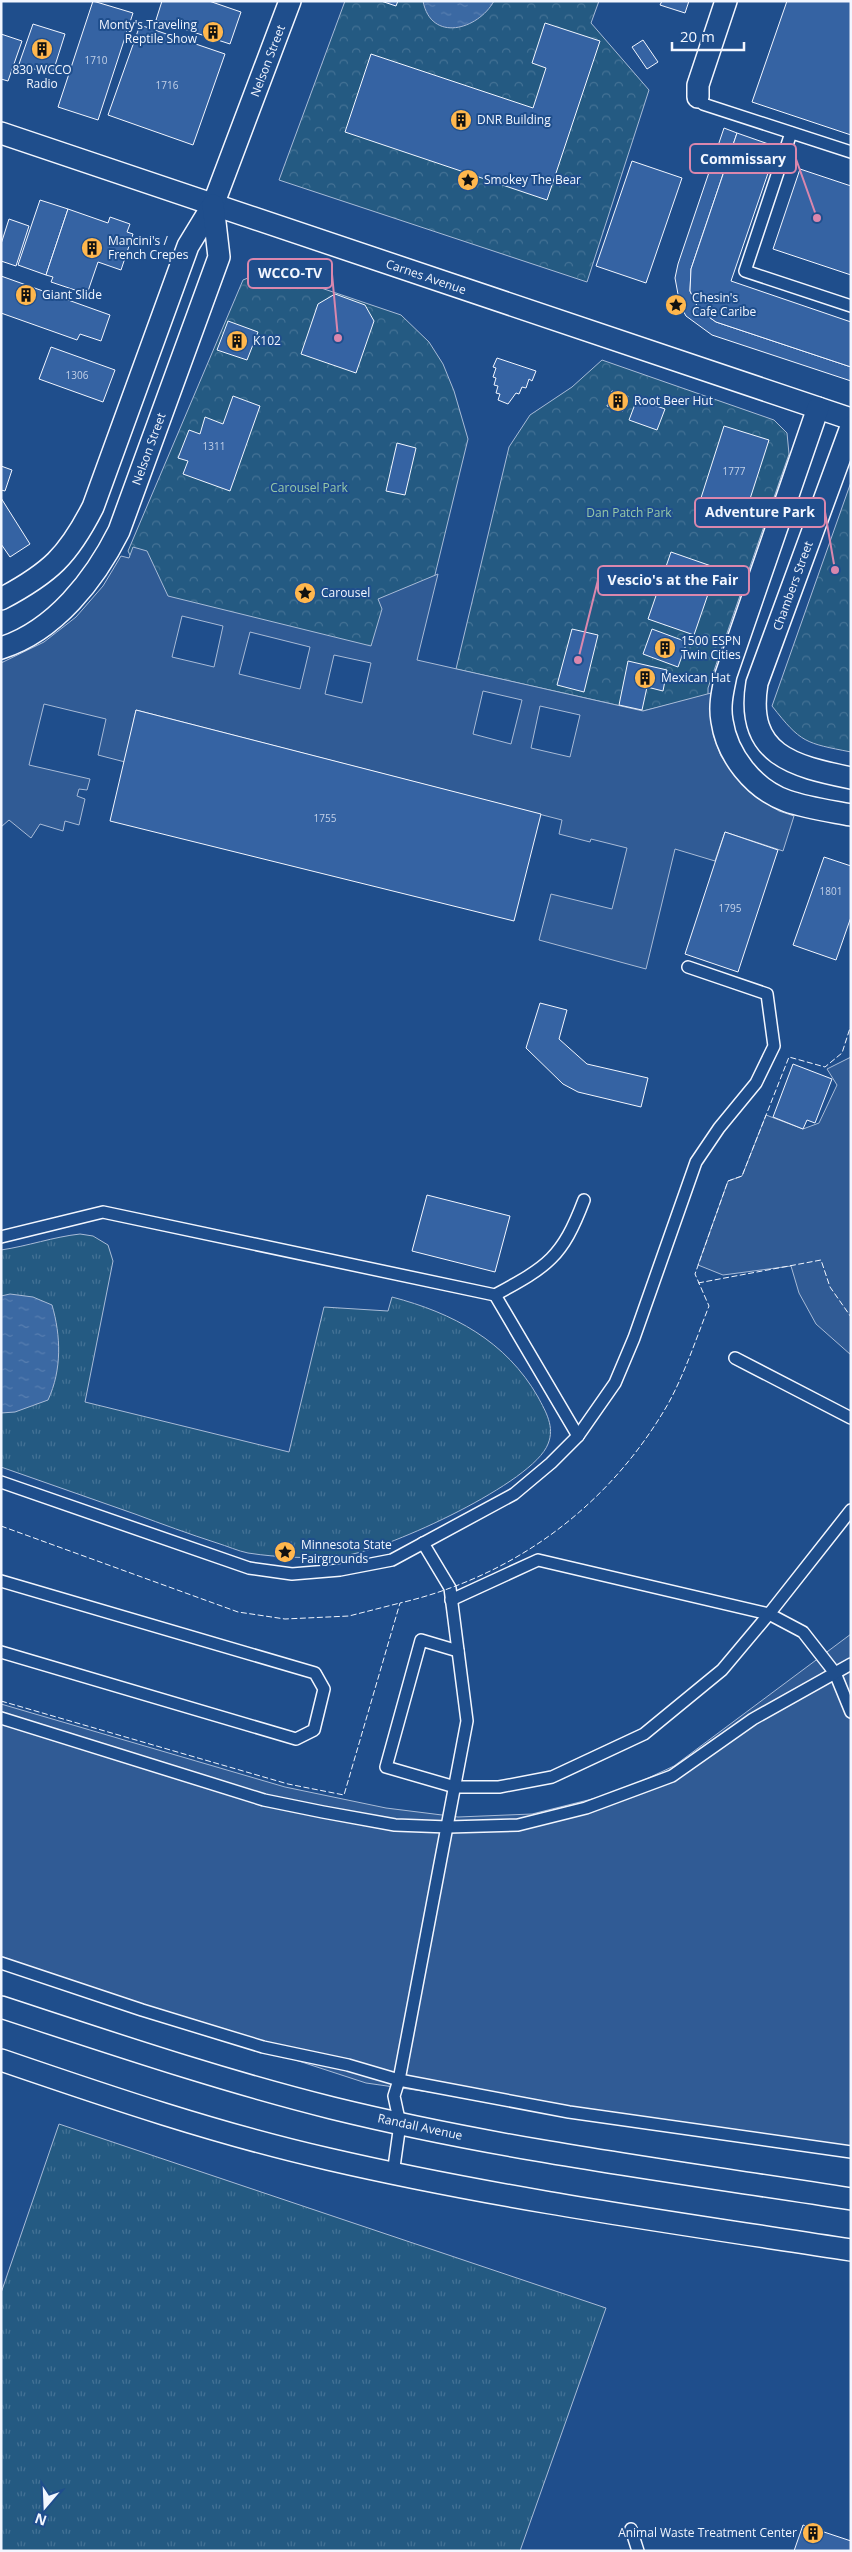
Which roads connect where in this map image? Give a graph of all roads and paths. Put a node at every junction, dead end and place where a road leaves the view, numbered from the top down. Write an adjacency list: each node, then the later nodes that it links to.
1 (290, 1): 7 (street, Nelson Street)
2 (726, 1): 3 (street)
3 (698, 97): 5 (lane)
4 (1, 133): 7 (street, Carnes Avenue)
5 (791, 133): 6 (lane); 8 (lane)
6 (851, 152)
7 (213, 205): 9 (street, Carnes Avenue); 12 (street, Nelson Street); 13 (street, Nelson Street)
8 (851, 306)
9 (818, 408): 10 (street, Carnes Avenue); 15 (street)
10 (851, 419)
11 (851, 427): 14 (street, Chambers Street)
12 (1, 599)
13 (1, 648)
14 (851, 778)
15 (851, 816)
16 (688, 967): 22 (lane)
17 (584, 1200): 19 (lane)
18 (1, 1237): 19 (lane)
19 (495, 1295): 22 (lane)
20 (735, 1358): 21 (lane)
21 (851, 1418)
22 (578, 1436): 25 (lane)
23 (1, 1482): 25 (lane)
24 (851, 1510): 28 (lane)
25 (423, 1543): 27 (lane)
26 (1, 1581): 30 (lane)
27 (451, 1600): 28 (lane); 29 (lane)
28 (769, 1614): 32 (lane); 35 (lane)
29 (458, 1651): 35 (lane); 35 (lane)
30 (1, 1652)
31 (851, 1664): 32 (lane)
32 (835, 1673): 33 (lane); 36 (lane)
33 (851, 1712)
34 (1, 1718): 36 (lane)
35 (455, 1787): 36 (lane)
36 (448, 1827): 40 (lane)
37 (1, 1963): 40 (lane)
38 (1, 2006): 41 (street, Randall Avenue)
39 (1, 2060): 43 (street)
40 (399, 2080): 41 (lane); 42 (lane)
41 (400, 2124): 43 (lane); 44 (street, Randall Avenue)
42 (851, 2152)
43 (393, 2174): 45 (street)
44 (851, 2199)
45 (851, 2250)
46 (631, 2529): 47 (lane)
47 (638, 2551)

